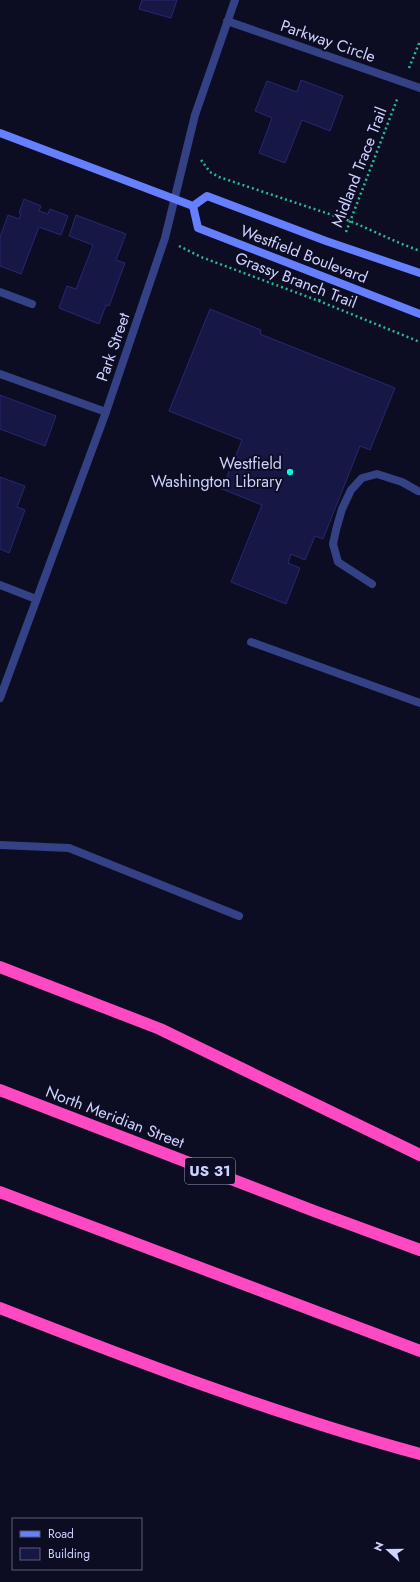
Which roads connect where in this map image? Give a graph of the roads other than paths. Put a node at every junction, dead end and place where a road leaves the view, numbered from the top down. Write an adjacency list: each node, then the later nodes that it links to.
1 (235, 0): 2 (street, Park Street)
2 (227, 21): 3 (street, Parkway Circle); 5 (street, Park Street)
3 (420, 88)
4 (0, 133): 5 (street)
5 (174, 199): 6 (street); 12 (street, Park Street)
6 (193, 206): 7 (street, Westfield Boulevard); 10 (street, Westfield Boulevard)
7 (420, 273)
8 (0, 292): 9 (street)
9 (32, 304)
10 (420, 314)
11 (0, 374): 12 (street)
12 (106, 412): 16 (street, Park Street)
13 (418, 491): 14 (street)
14 (372, 584)
15 (0, 586): 16 (street)
16 (36, 599): 18 (street, Park Street)
17 (251, 642): 19 (street)
18 (0, 698)
19 (420, 703)
20 (0, 846): 21 (street)
21 (239, 916)
22 (0, 967): 24 (highway)
23 (0, 1090): 26 (highway, North Meridian Street / US 31)
24 (420, 1155)
25 (0, 1192): 28 (highway)
26 (420, 1250)
27 (0, 1308): 29 (highway)
28 (420, 1352)
29 (420, 1454)

